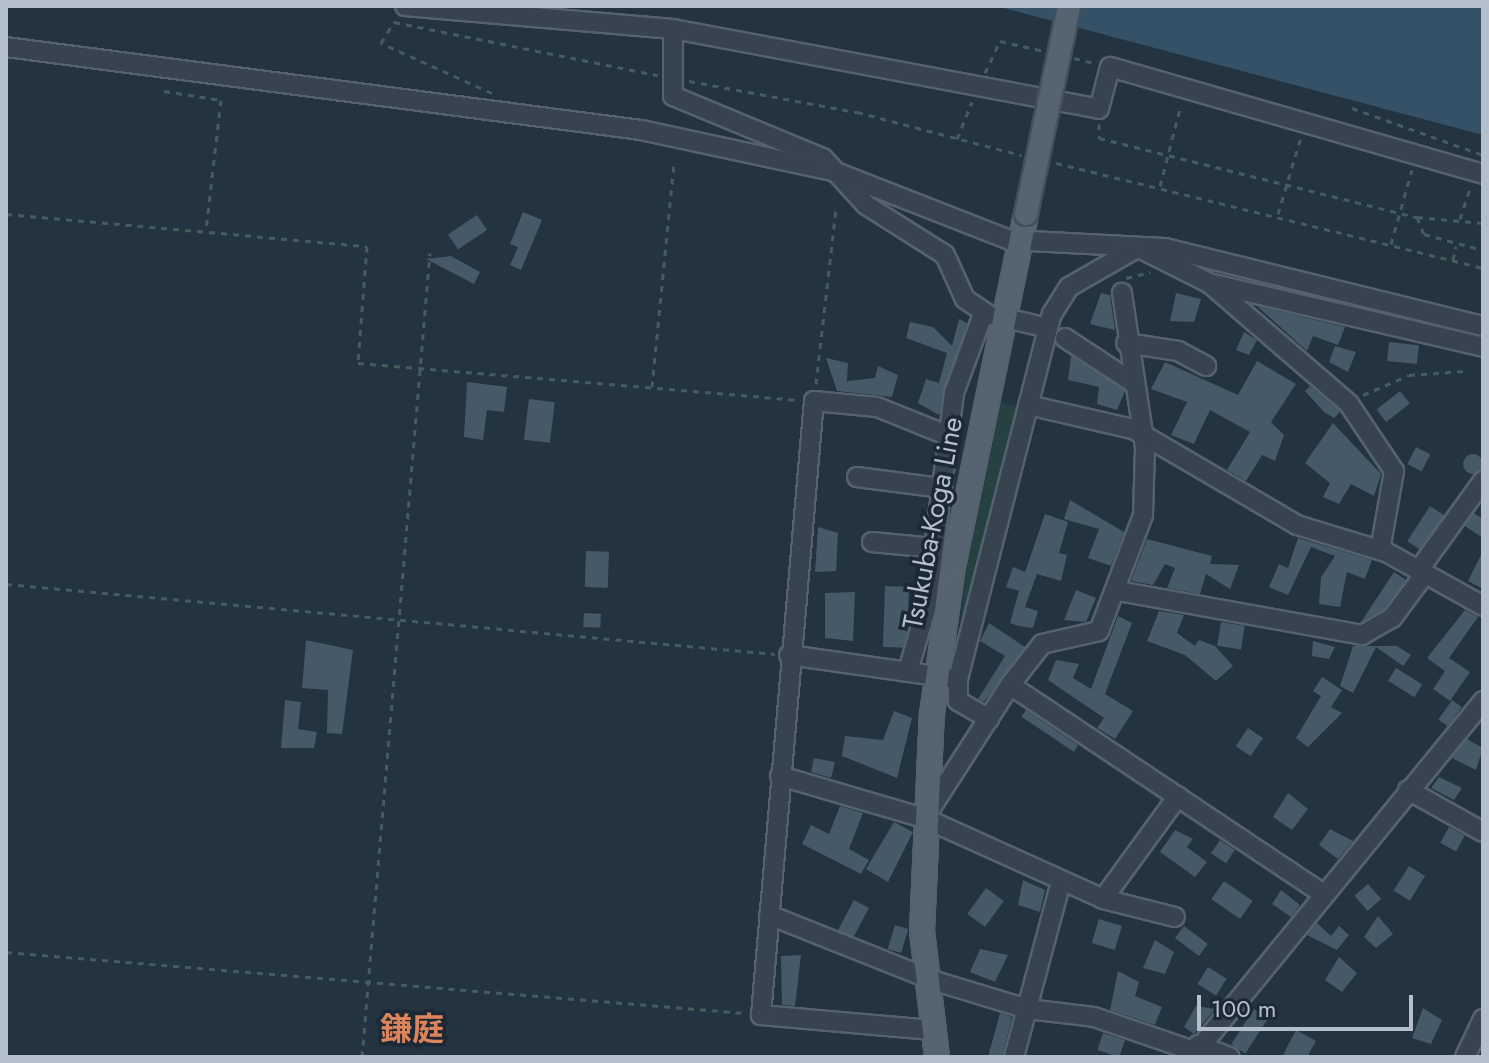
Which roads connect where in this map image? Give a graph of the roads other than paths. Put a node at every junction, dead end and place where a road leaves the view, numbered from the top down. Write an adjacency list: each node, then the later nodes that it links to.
1 (405, 6): 3 (street)
2 (1069, 6): 7 (main road, Tsukuba-Koga Line, bridge)
3 (673, 29): 5 (street); 6 (street)
4 (6, 47): 6 (street)
5 (1480, 167)
6 (833, 171): 7 (street); 21 (street)
7 (1020, 242): 8 (street); 33 (main road, Tsukuba-Koga Line)
8 (1137, 247): 9 (street); 12 (street); 13 (street)
9 (1209, 283): 16 (street); 27 (street)
10 (1122, 293): 15 (street)
11 (1018, 321): 13 (street)
12 (1483, 326)
13 (1048, 328): 19 (street)
14 (1065, 338): 18 (street)
15 (1126, 343): 17 (street); 18 (street)
16 (1483, 347)
17 (1206, 366)
18 (1132, 382): 20 (street)
19 (1028, 405): 20 (street); 33 (street)
20 (1143, 434): 27 (street); 29 (street)
21 (949, 436): 24 (street); 31 (street)
22 (857, 477): 24 (street)
23 (1483, 481): 28 (street)
24 (942, 488): 26 (street)
25 (872, 542): 26 (street)
26 (934, 548): 32 (street)
27 (1380, 550): 28 (street)
28 (1421, 573): 29 (street); 30 (street)
29 (1118, 591): 34 (street)
30 (1483, 606)
31 (789, 655): 32 (street); 37 (street)
32 (908, 671): 33 (street)
33 (947, 678): 36 (street); 40 (main road, Tsukuba-Koga Line)
34 (1010, 685): 36 (street); 39 (street)
35 (1483, 701): 38 (street)
36 (989, 719): 40 (street)
37 (780, 776): 40 (street); 45 (street)
38 (1408, 790): 41 (street); 43 (street)
39 (1178, 796): 43 (street); 44 (street)
40 (924, 818): 42 (street); 47 (main road, Tsukuba-Koga Line)
41 (1483, 832)
42 (1061, 882): 44 (street); 48 (street)
43 (1320, 892): 51 (street)
44 (1103, 899): 46 (street)
45 (769, 915): 47 (street); 50 (street)
46 (1175, 917)
47 (925, 978): 48 (street); 50 (main road, Tsukuba-Koga Line)
48 (1028, 1009): 51 (street); 53 (street)
49 (1483, 1019): 55 (street)
50 (932, 1030): 52 (main road, Tsukuba-Koga Line)
51 (1195, 1051): 54 (street)
52 (937, 1057)
53 (1014, 1057)
54 (1230, 1057)
55 (1465, 1057)

